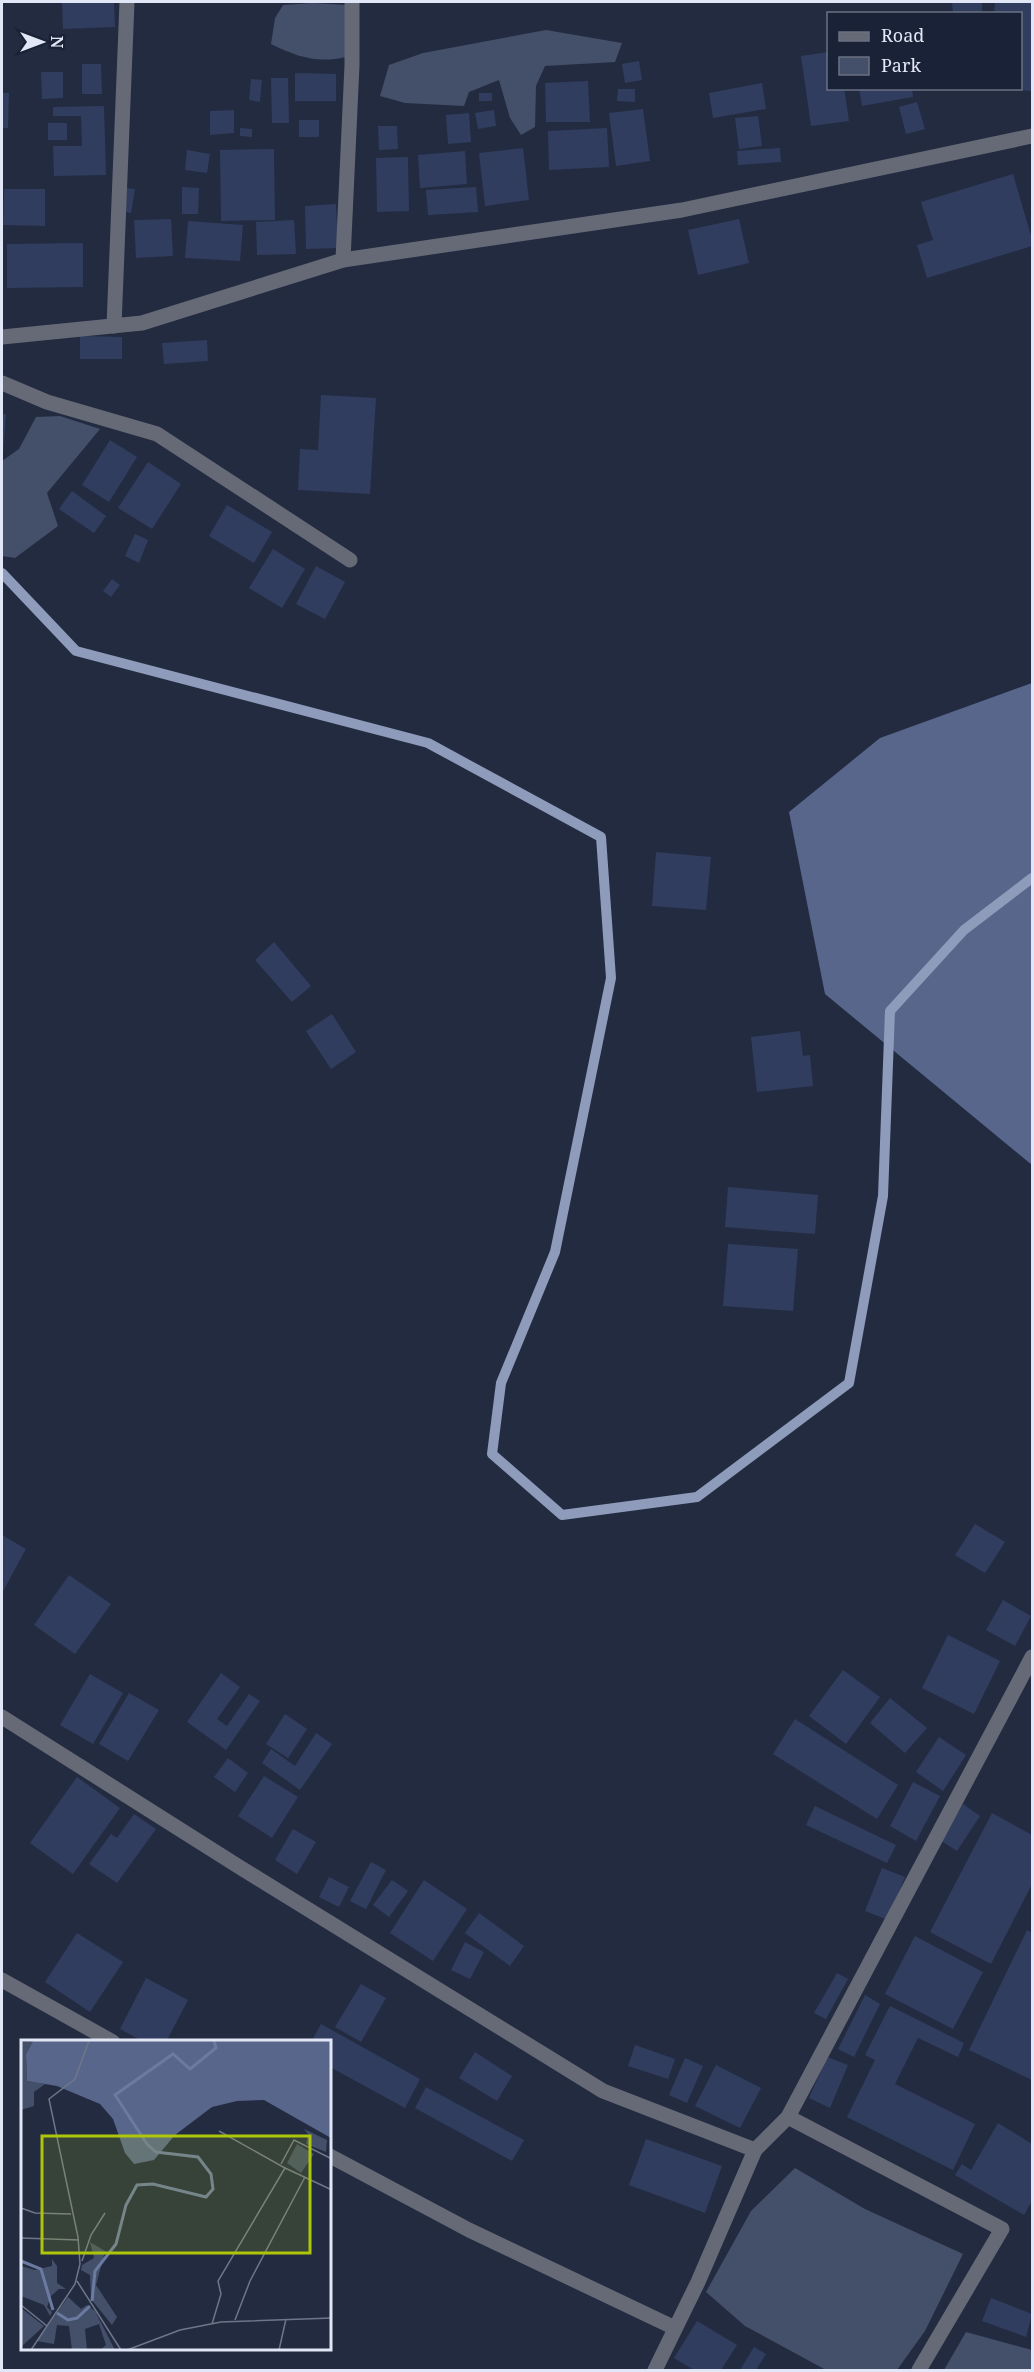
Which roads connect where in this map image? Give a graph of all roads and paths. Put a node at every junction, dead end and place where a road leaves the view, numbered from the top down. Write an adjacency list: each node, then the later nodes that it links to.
1 (127, 2): 5 (street)
2 (352, 2): 4 (street)
3 (1032, 136): 4 (street)
4 (343, 260): 5 (street)
5 (114, 326): 6 (street)
6 (2, 337)
7 (2, 382): 8 (street)
8 (350, 560)
9 (1032, 1657): 13 (street)
10 (2, 1717): 14 (street)
11 (2, 1980): 12 (street)
12 (109, 2040)
13 (788, 2117): 14 (street); 18 (street)
14 (755, 2150): 16 (street)
15 (332, 2157): 16 (street)
16 (675, 2328): 17 (street)
17 (655, 2370)
18 (920, 2370)

